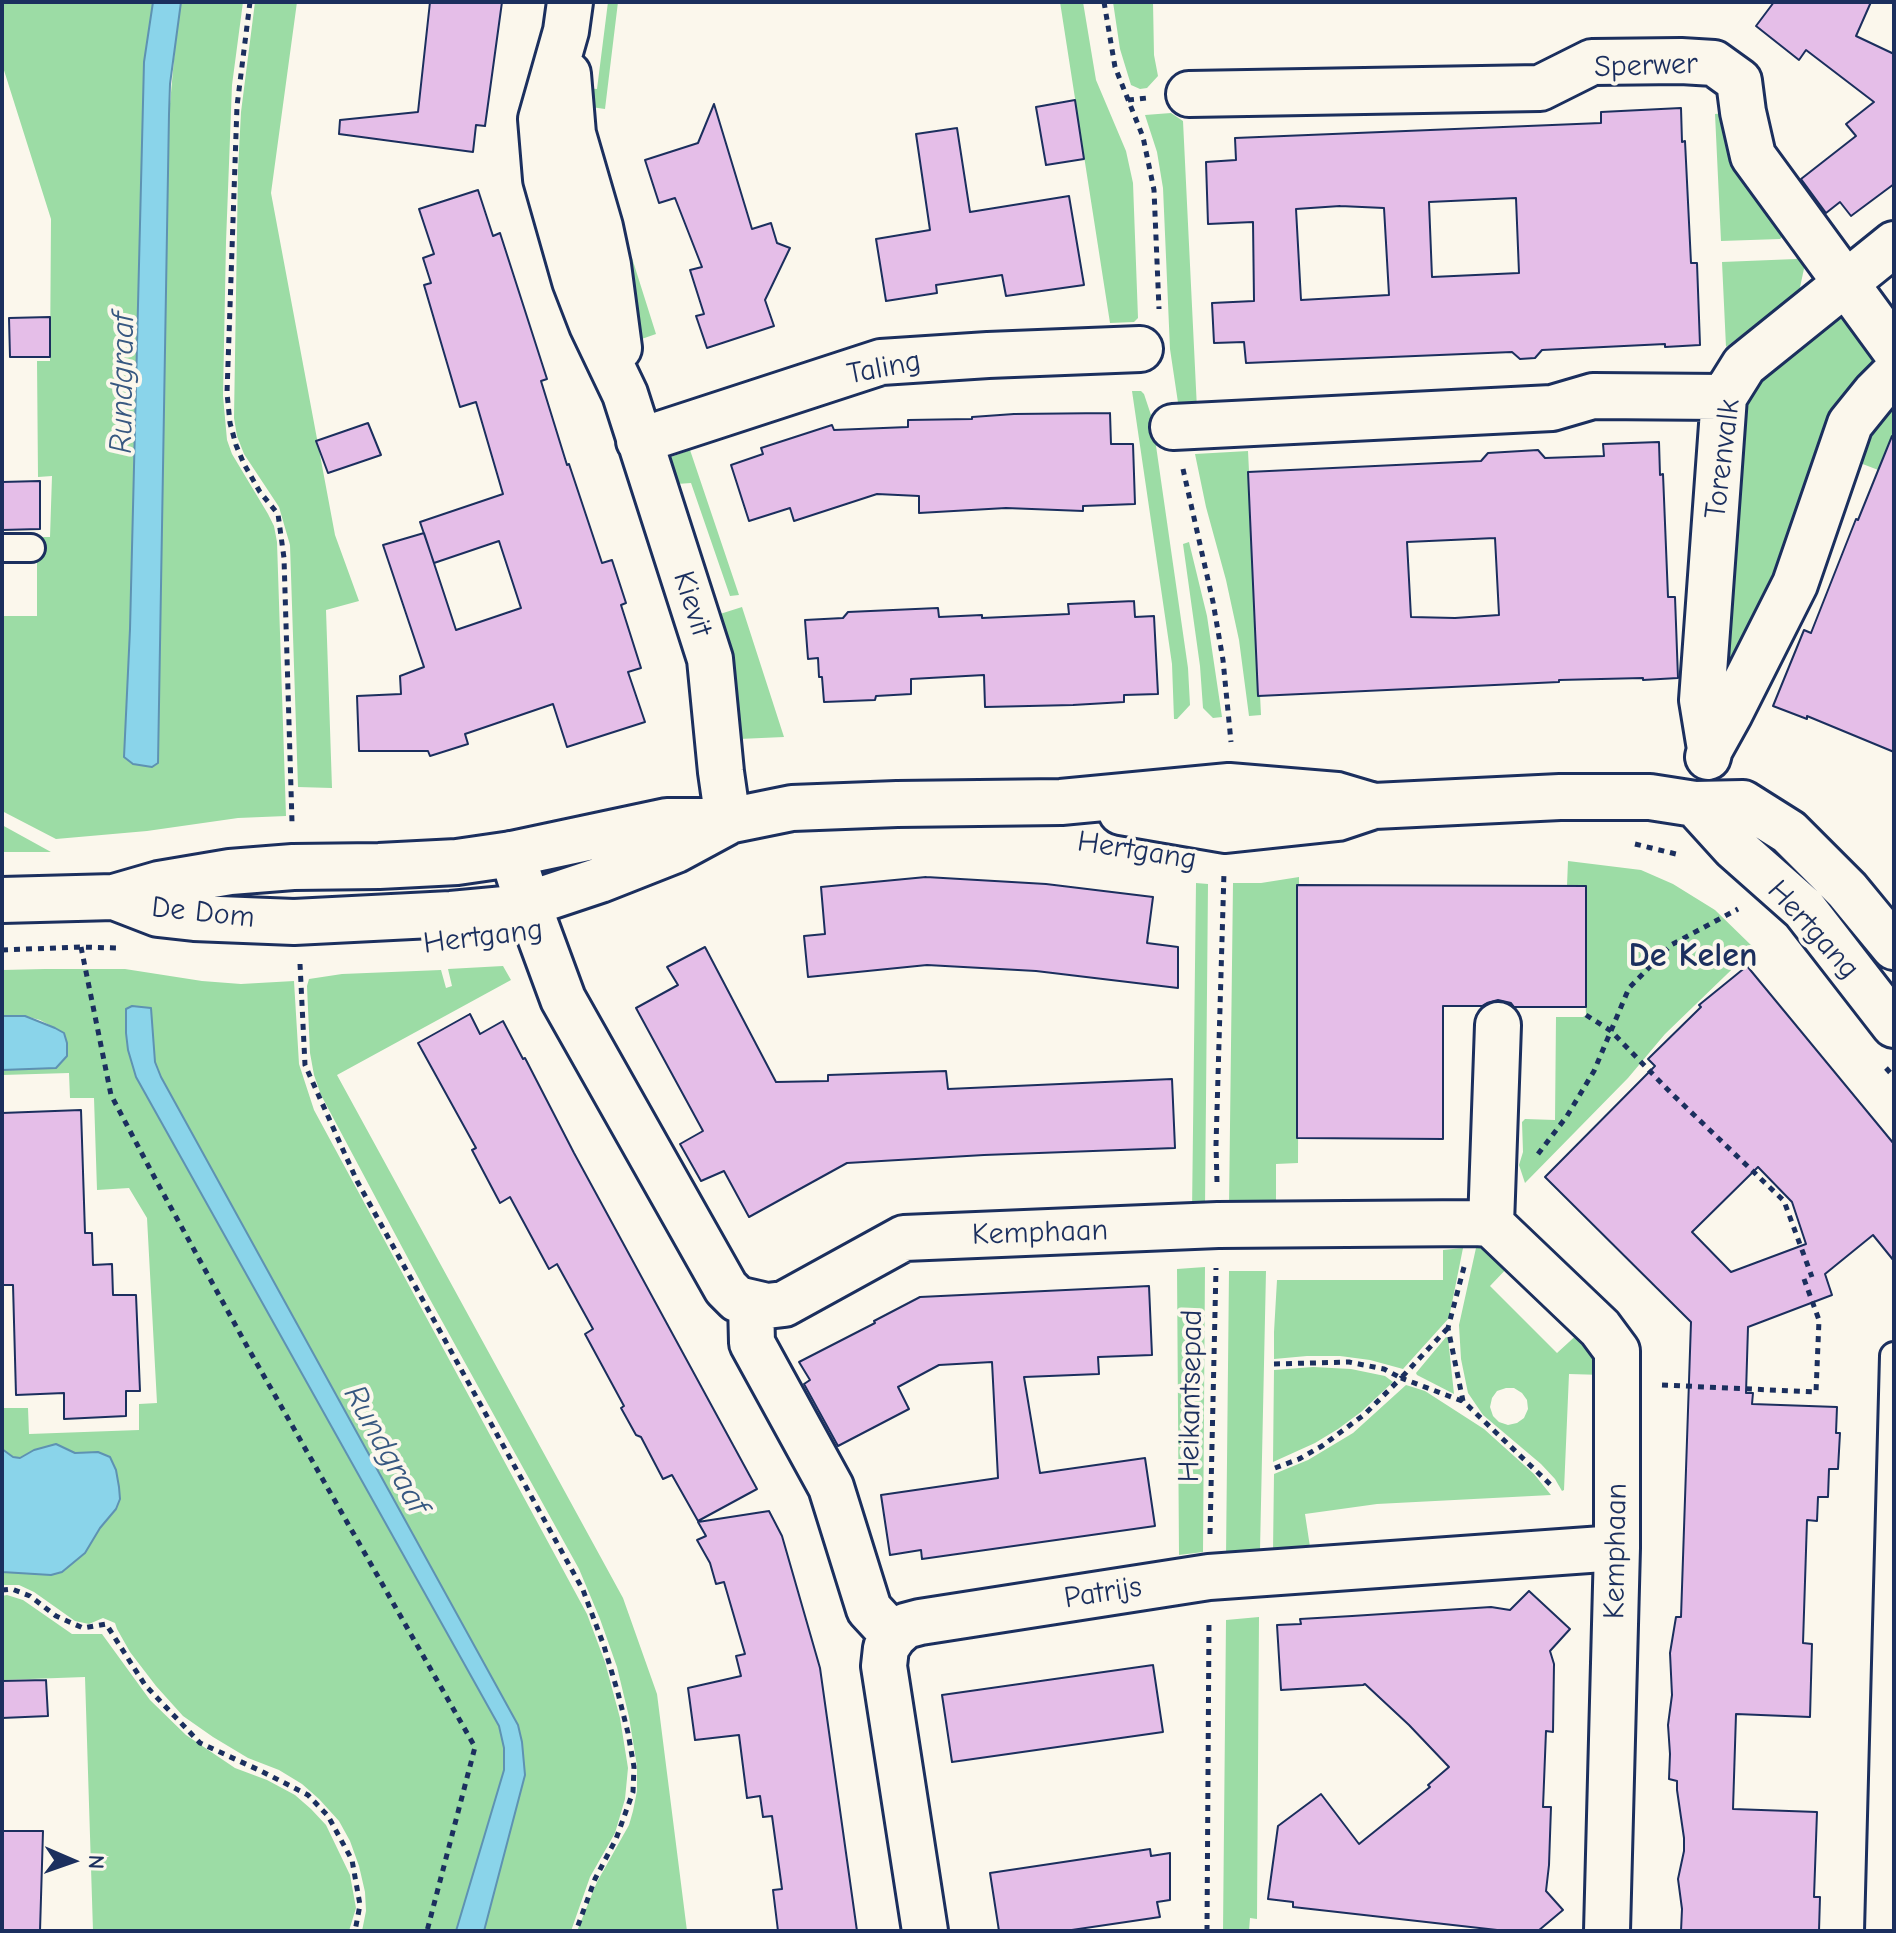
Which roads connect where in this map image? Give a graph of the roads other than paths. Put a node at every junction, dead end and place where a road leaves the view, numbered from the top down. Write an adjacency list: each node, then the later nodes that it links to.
1 (568, 17): 10 (street, Kievit)
2 (1189, 94): 4 (street, Sperwer)
3 (1894, 244): 4 (street, Torenvalk)
4 (1845, 283): 6 (street, Sperwer); 8 (street, Torenvalk)
5 (1140, 349): 10 (street, Taling)
6 (1894, 349)
7 (1894, 374): 13 (street, Torenvalk)
8 (1724, 397): 9 (street); 13 (street, Torenvalk)
9 (1173, 427)
10 (639, 441): 15 (street, Kievit)
11 (2, 548): 12 (lane)
12 (31, 548)
13 (1710, 749): 14 (street, Torenvalk)
14 (1695, 804): 15 (street, Hertgang); 22 (street, Hertgang); 24 (street, Hertgang)
15 (728, 821): 16 (street, Hertgang); 20 (street, Hertgang)
16 (512, 854): 17 (street, Hertgang); 20 (street)
17 (293, 867): 18 (street, De Dom)
18 (114, 897): 19 (street, De Dom); 21 (street, De Dom)
19 (2, 900)
20 (528, 904): 21 (street, Hertgang); 26 (street)
21 (294, 922)
22 (1894, 947)
23 (1498, 1025): 25 (street)
24 (1889, 1045)
25 (1483, 1224): 26 (street, Kemphaan); 28 (street, Kemphaan)
26 (751, 1303): 29 (street)
27 (1894, 1356): 32 (lane)
28 (1617, 1548): 29 (street, Patrijs); 31 (street, Kemphaan)
29 (894, 1636): 30 (street)
30 (925, 1931)
31 (1607, 1931)
32 (1879, 1931)

